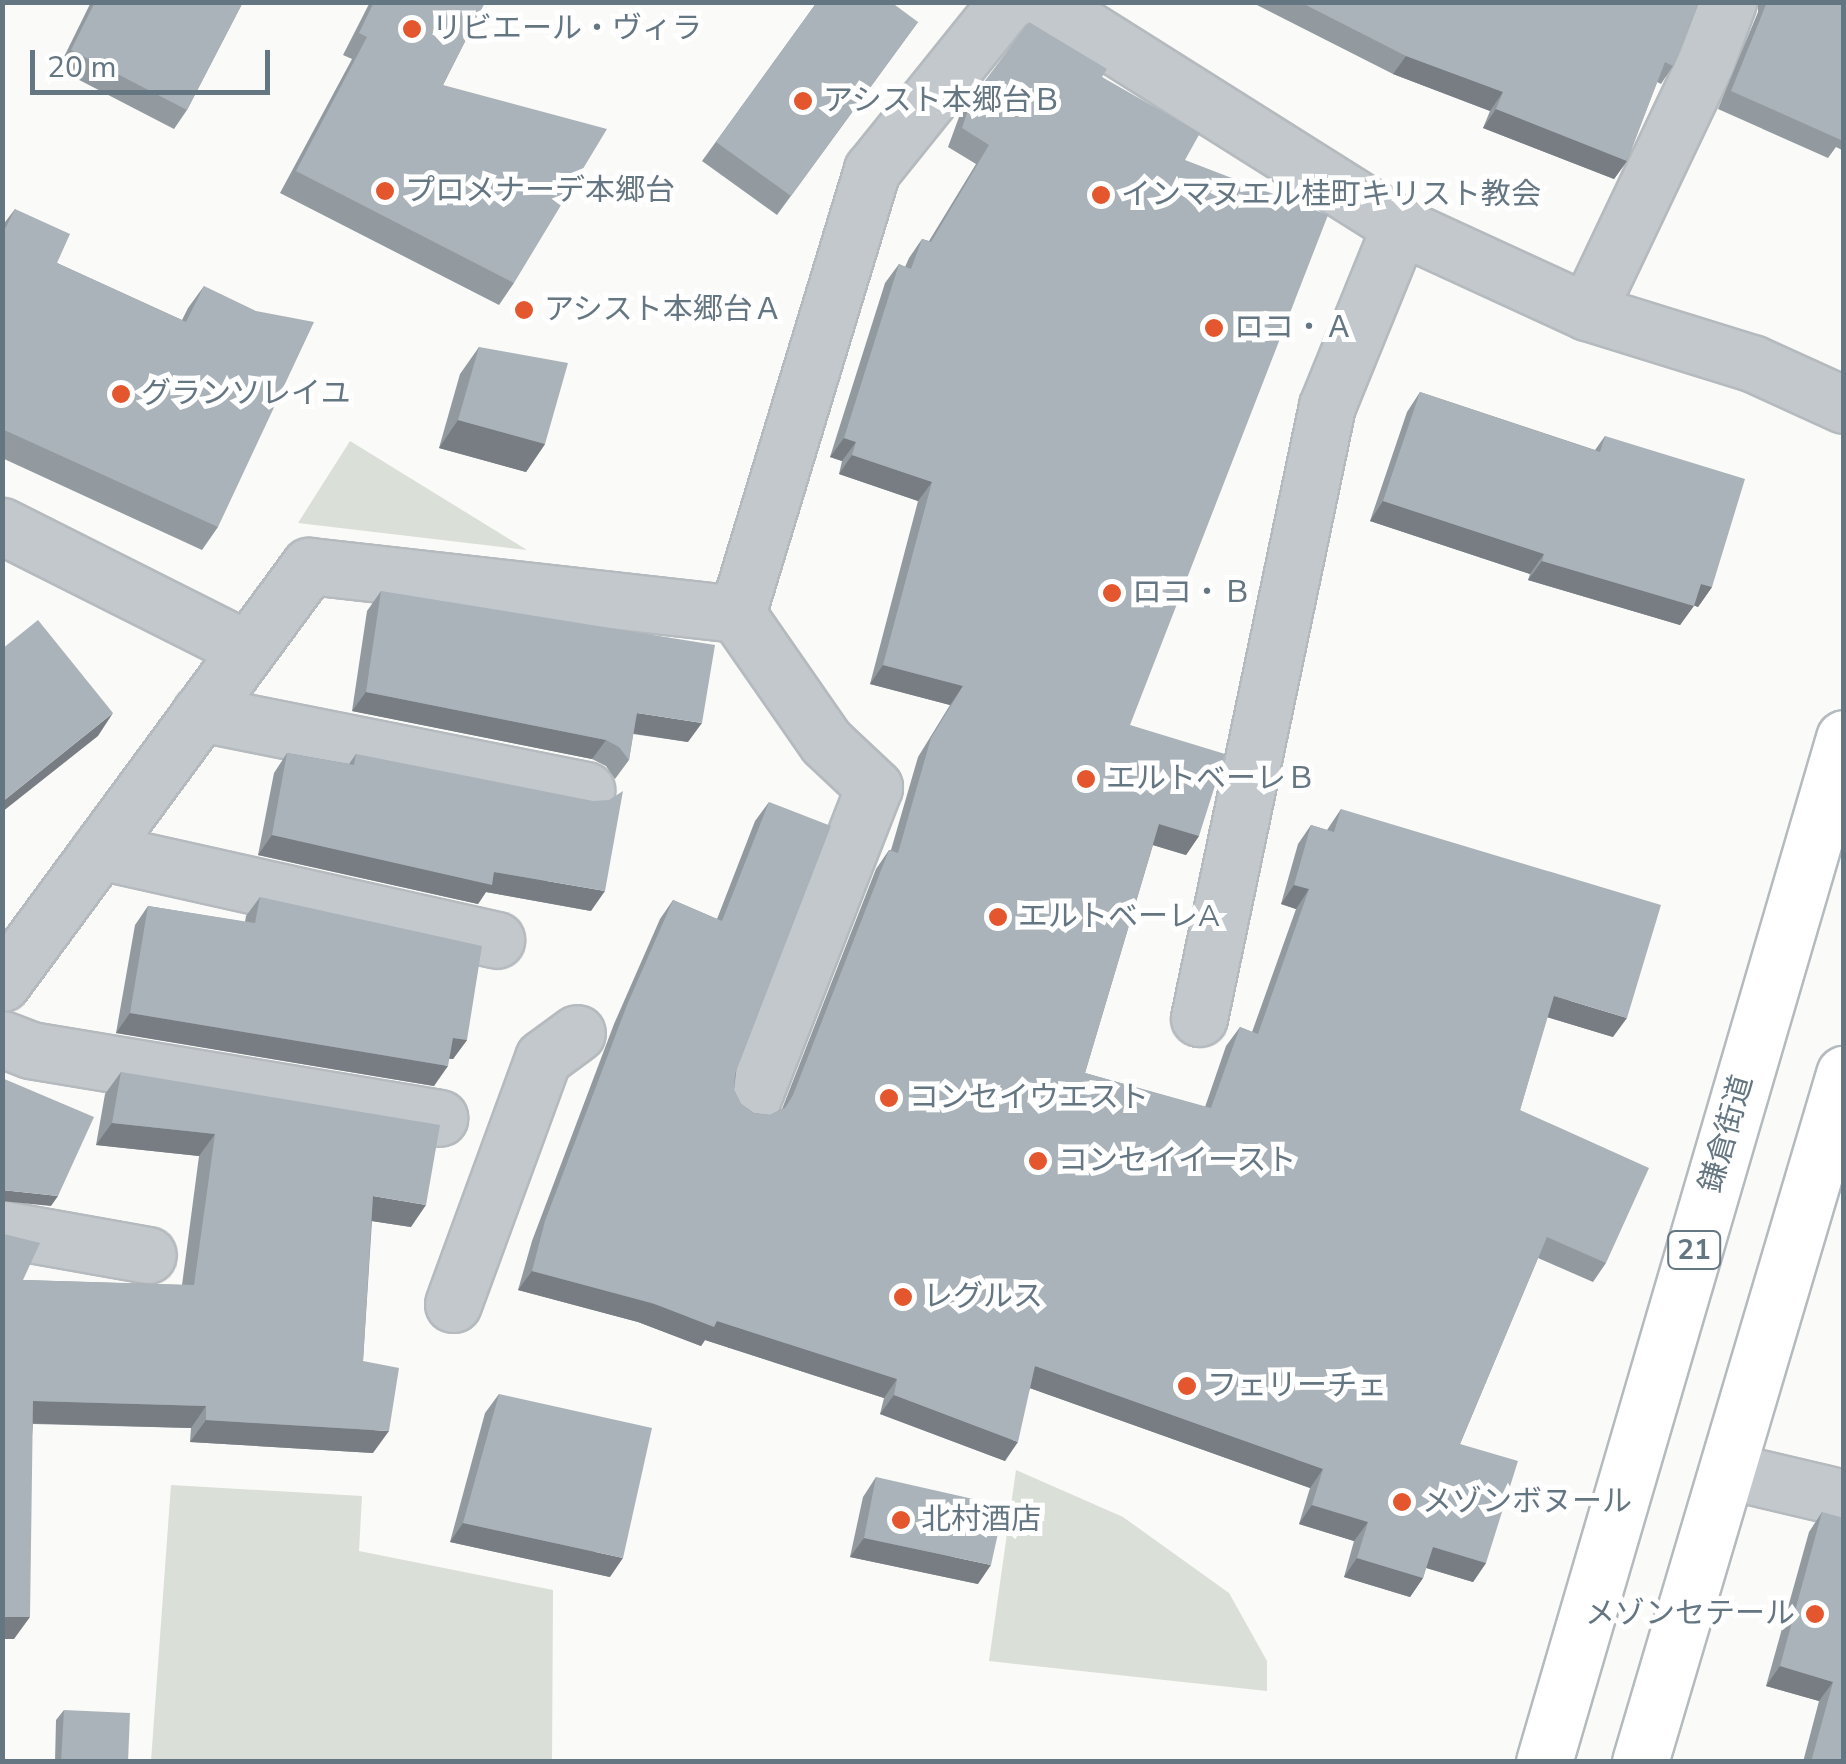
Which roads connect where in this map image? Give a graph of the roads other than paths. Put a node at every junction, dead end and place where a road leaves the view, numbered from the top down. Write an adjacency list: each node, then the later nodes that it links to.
1 (1007, 2): 8 (street)
2 (1044, 2): 4 (street)
3 (1728, 2): 5 (street)
4 (1400, 226): 5 (street); 16 (street)
5 (1587, 312): 6 (street)
6 (1844, 405)
7 (2, 526): 9 (street)
8 (737, 614): 9 (street); 20 (street)
9 (247, 649): 10 (street)
10 (200, 713): 12 (street); 13 (street)
11 (1844, 738): 27 (main road, 鎌倉街道 / 21)
12 (586, 790)
13 (99, 851): 14 (street); 15 (street)
14 (496, 940)
15 (2, 982)
16 (1199, 1018)
17 (577, 1033): 24 (street)
18 (2, 1039): 21 (street)
19 (1844, 1074): 25 (main road)
20 (751, 1103)
21 (439, 1118)
22 (2, 1229): 23 (street)
23 (148, 1254)
24 (453, 1304)
25 (1730, 1471): 26 (street); 28 (main road)
26 (1844, 1498)
27 (1544, 1762)
28 (1640, 1762)

